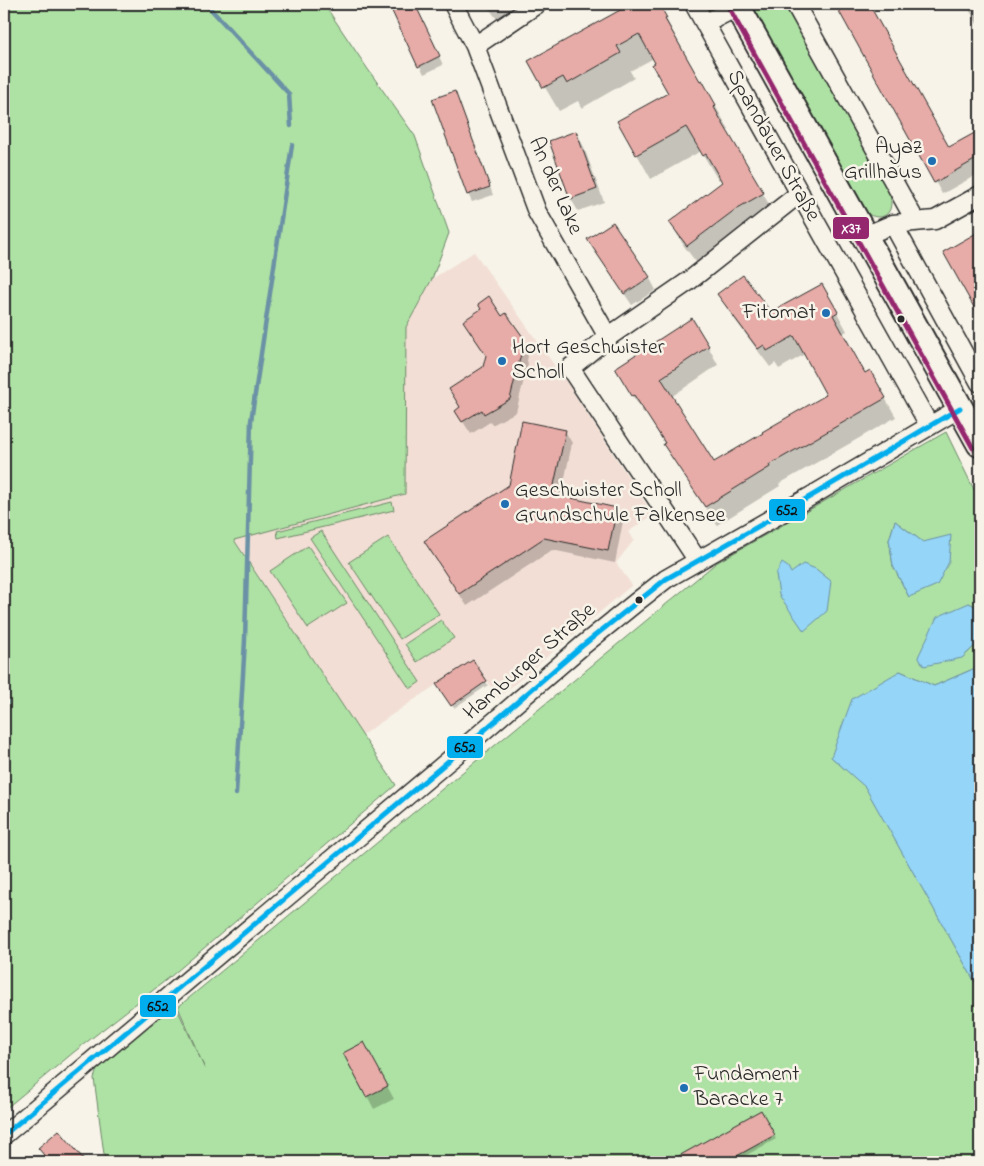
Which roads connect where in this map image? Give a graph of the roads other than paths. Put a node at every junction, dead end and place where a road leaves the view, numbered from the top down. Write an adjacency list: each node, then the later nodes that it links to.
1 (454, 4): 7 (street, An der Lake)
2 (537, 4): 7 (street)
3 (694, 4): 6 (street, Spandauer Straße)
4 (795, 4): 10 (street)
5 (737, 5): 6 (street, Spandauer Straße); 12 (main road, Spandauer Straße)
6 (706, 24): 8 (street, Spandauer Straße)
7 (475, 46): 13 (street, An der Lake)
8 (800, 193): 13 (street); 16 (street, Spandauer Straße)
9 (980, 194): 10 (street)
10 (916, 222): 11 (street)
11 (893, 224): 12 (street); 14 (street)
12 (865, 236): 15 (main road, Spandauer Straße)
13 (608, 337): 18 (street)
14 (980, 383)
15 (960, 408): 16 (street, Hamburger Straße); 17 (main road, Spandauer Straße)
16 (929, 425): 18 (street, Hamburger Straße)
17 (980, 444)
18 (698, 561): 19 (street, Hamburger Straße)
19 (4, 1135)

